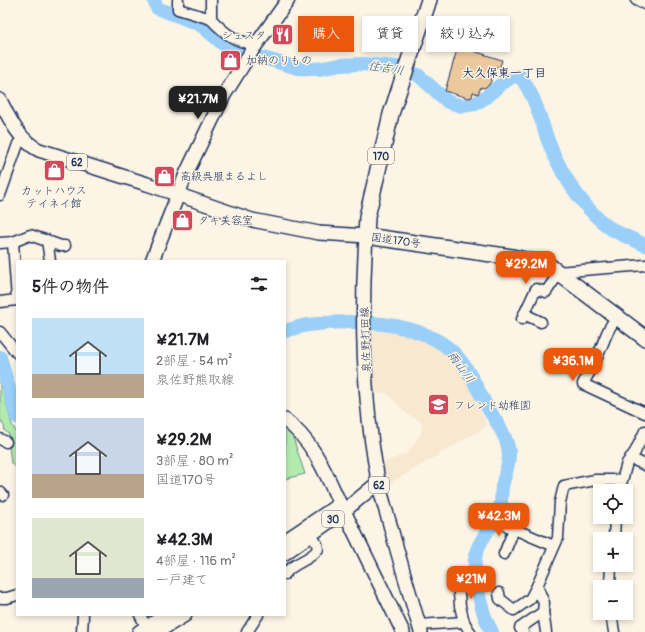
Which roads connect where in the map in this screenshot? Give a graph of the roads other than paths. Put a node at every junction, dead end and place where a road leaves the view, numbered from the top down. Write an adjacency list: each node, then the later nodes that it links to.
1 (178, 0): 7 (street)
2 (211, 0): 7 (street)
3 (288, 0): 8 (main road)
4 (429, 0): 13 (highway, 国道170号 / 170)
5 (636, 0): 6 (street)
6 (645, 4)
7 (211, 19): 8 (street)
8 (254, 47): 12 (main road)
9 (0, 100): 10 (main road, 62)
10 (23, 138): 11 (street); 12 (main road, 62)
11 (0, 192)
12 (177, 195): 13 (main road, 62); 19 (main road)
13 (366, 236): 21 (highway, 国道170号); 36 (main road, 泉佐野打田線 / 62)
14 (47, 240): 15 (street); 17 (street); 18 (street)
15 (13, 242): 16 (street); 22 (street)
16 (0, 243)
17 (64, 246)
18 (50, 260)
19 (152, 260)
20 (645, 265): 21 (street)
21 (558, 272): 25 (highway, 国道170号); 26 (street)
22 (16, 286)
23 (16, 300): 24 (street)
24 (0, 302)
25 (617, 318): 28 (highway, 国道170号); 30 (street)
26 (541, 322)
27 (0, 332): 29 (street)
28 (645, 338)
29 (13, 340)
30 (645, 413)
31 (286, 421): 38 (main road)
32 (645, 431): 33 (street)
33 (630, 458): 34 (street); 35 (street)
34 (645, 465)
35 (621, 480): 37 (street); 41 (street)
36 (378, 482): 38 (main road, 30); 58 (main road, 泉佐野打田線 / 62)
37 (620, 484)
38 (342, 507): 39 (main road, 30); 40 (main road, 30); 62 (main road)
39 (311, 535): 42 (main road, 30); 44 (street)
40 (286, 540)
41 (554, 546): 43 (street); 46 (street)
42 (286, 551)
43 (504, 554)
44 (286, 572)
45 (458, 580): 57 (street)
46 (537, 586): 47 (street); 50 (street)
47 (499, 593)
48 (16, 595): 49 (street)
49 (0, 598)
50 (543, 612): 64 (street); 65 (street)
51 (83, 616): 60 (street)
52 (140, 616): 59 (street)
53 (165, 616): 59 (main road)
54 (183, 616): 59 (main road)
55 (257, 616): 61 (street)
56 (612, 620): 66 (street)
57 (464, 622): 58 (street); 63 (street)
58 (420, 628)
59 (148, 631)
60 (82, 632)
61 (247, 632)
62 (403, 632)
63 (470, 632)
64 (523, 632)
65 (546, 632)
66 (614, 632)

